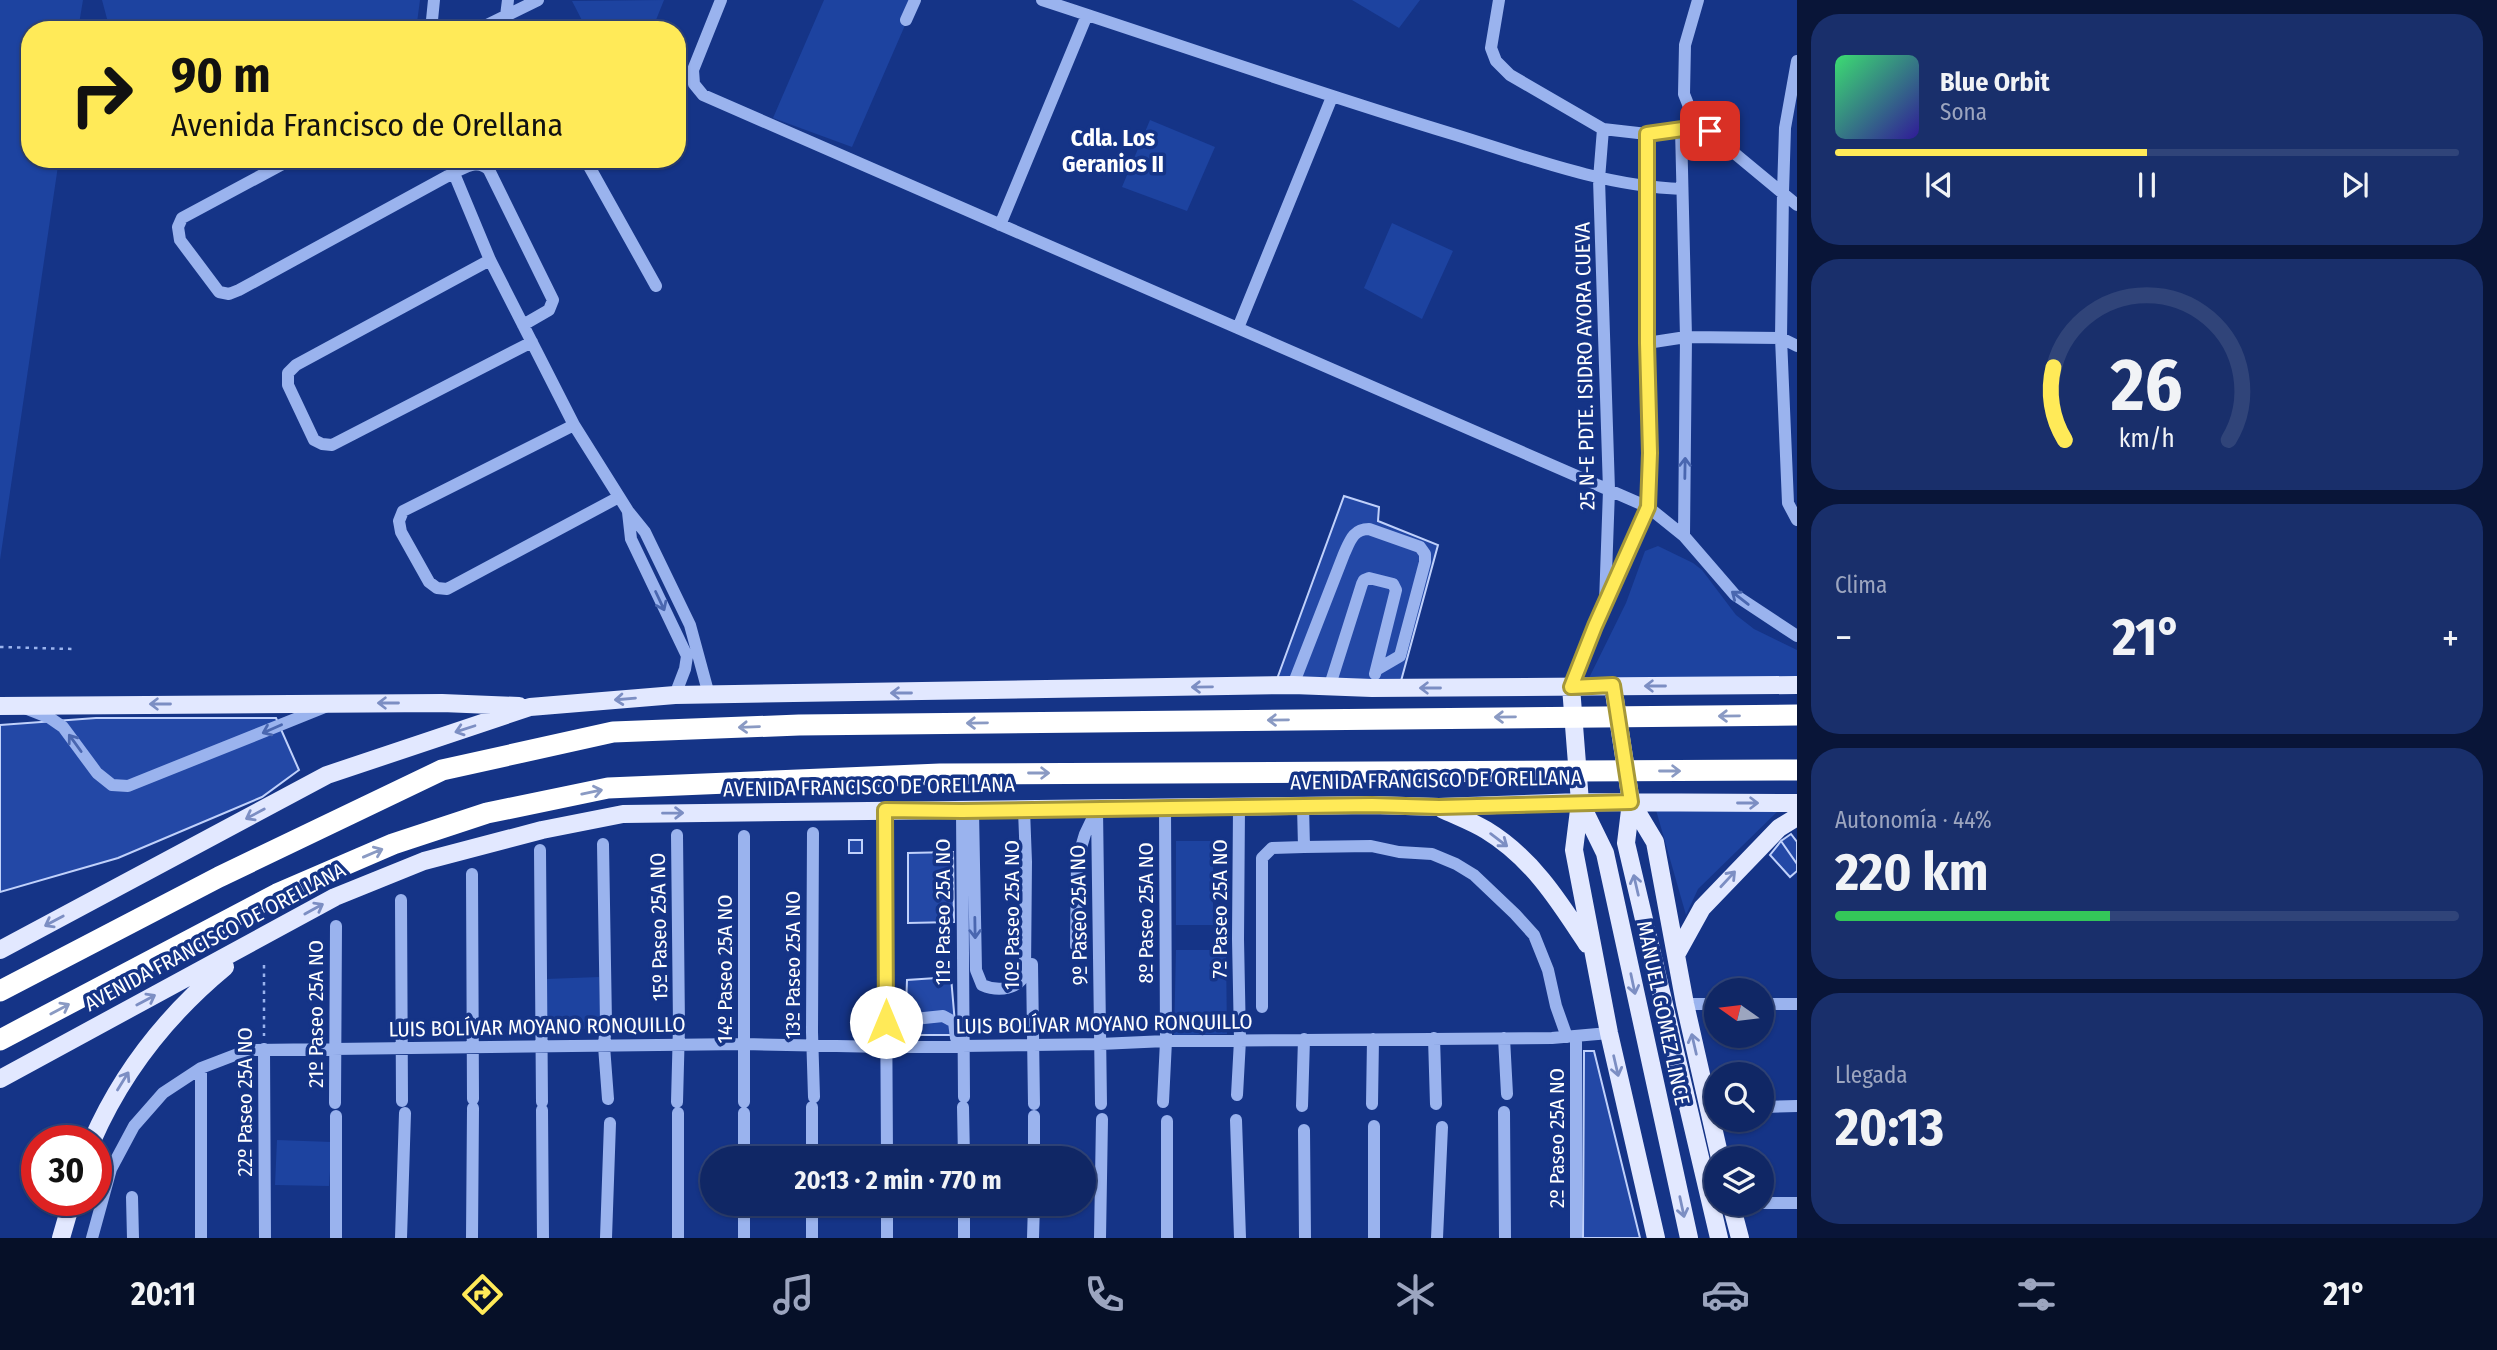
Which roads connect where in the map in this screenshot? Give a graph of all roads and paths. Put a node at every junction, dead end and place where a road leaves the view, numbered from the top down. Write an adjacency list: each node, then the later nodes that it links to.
1 (434, 0): 12 (street)
2 (508, 0): 10 (street)
3 (538, 0): 10 (street)
4 (720, 0): 34 (street)
5 (915, 0): 11 (street)
6 (1042, 0): 9 (street)
7 (1499, 0): 20 (street)
8 (1698, 0): 18 (street)
9 (1087, 15): 17 (street); 34 (street)
10 (506, 16): 13 (street); 14 (street)
11 (906, 20)
12 (432, 21)
13 (496, 21)
14 (509, 21)
15 (1797, 61): 16 (street)
16 (1794, 95): 32 (street)
17 (1332, 97): 28 (street); 38 (street)
18 (1697, 127): 19 (street); 32 (street)
19 (1681, 128): 21 (street); 30 (street)
20 (1603, 129): 21 (street); 28 (street, 25 N-E PDTE. ISIDRO AYORA CUEVA)
21 (1647, 134): 29 (street, 25 N-E PDTE. ISIDRO AYORA CUEVA)
22 (275, 168): 27 (street)
23 (453, 168): 27 (street)
24 (466, 168): 27 (street)
25 (487, 168): 37 (street)
26 (590, 168): 36 (street)
27 (455, 172): 35 (street)
28 (1599, 179): 29 (street); 45 (street, 25 N-E PDTE. ISIDRO AYORA CUEVA)
29 (1648, 188): 30 (street); 42 (street, 25 N-E PDTE. ISIDRO AYORA CUEVA)
30 (1682, 189): 39 (street)
31 (1797, 191): 32 (street)
32 (1783, 192): 33 (street); 40 (street)
33 (1797, 205)
34 (1000, 225): 38 (street)
35 (490, 260): 37 (street); 41 (street)
36 (656, 286)
37 (523, 325): 41 (street)
38 (1238, 328): 45 (street)
39 (1686, 337): 40 (street); 42 (street); 49 (street, one-way to 39)
40 (1781, 338): 43 (street); 48 (street)
41 (532, 342): 44 (street)
42 (1647, 343): 47 (street, 25 N-E PDTE. ISIDRO AYORA CUEVA)
43 (1797, 346)
44 (574, 425): 46 (street); 46 (street)
45 (1609, 490): 47 (street); 50 (street, 25 N-E PDTE. ISIDRO AYORA CUEVA)
46 (619, 497): 54 (street)
47 (1648, 507): 49 (street); 50 (street, 25 N-E PDTE. ISIDRO AYORA CUEVA)
48 (1797, 520)
49 (1684, 536): 51 (street, one-way to 49)
50 (1605, 603): 60 (street, 25 N-E PDTE. ISIDRO AYORA CUEVA)
51 (1797, 636)
52 (0, 647): 53 (path)
53 (73, 649)
54 (693, 654): 62 (street); 63 (street)
55 (1376, 670): 56 (street); 57 (street); 61 (street)
56 (1293, 685): 57 (main road); 63 (main road, one-way to 63)
57 (1330, 685): 61 (main road)
58 (1613, 685): 59 (main road, one-way to 58); 60 (main road); 68 (main road, MANUEL GOMEZ LINCE)
59 (1797, 685)
60 (1571, 687): 61 (main road, one-way to 61); 69 (main road, MANUEL GOMEZ LINCE)
61 (1372, 688)
62 (674, 695): 63 (main road); 66 (main road, one-way to 66)
63 (709, 695)
64 (335, 703): 65 (main road, one-way to 65); 65 (street, one-way to 65); 66 (main road, one-way to 64)
65 (9, 706)
66 (530, 707): 96 (main road, one-way to 96)
67 (1797, 715): 68 (highway, one-way to 68)
68 (1617, 717): 69 (highway); 72 (main road, MANUEL GOMEZ LINCE)
69 (1573, 719): 71 (main road, MANUEL GOMEZ LINCE); 100 (highway, one-way to 100)
70 (1797, 770): 72 (highway, AVENIDA FRANCISCO DE ORELLANA, one-way to 70)
71 (1577, 771): 72 (highway, AVENIDA FRANCISCO DE ORELLANA); 73 (main road, MANUEL GOMEZ LINCE); 114 (highway, AVENIDA FRANCISCO DE ORELLANA, one-way to 71)
72 (1625, 771): 74 (main road, MANUEL GOMEZ LINCE)
73 (1580, 802): 74 (main road, AVENIDA FRANCISCO DE ORELLANA); 79 (main road, AVENIDA FRANCISCO DE ORELLANA); 97 (main road, MANUEL GOMEZ LINCE); 193 (main road, MANUEL GOMEZ LINCE, one-way to 193)
74 (1631, 802): 75 (main road, AVENIDA FRANCISCO DE ORELLANA, one-way to 75); 98 (main road, MANUEL GOMEZ LINCE); 194 (main road, MANUEL GOMEZ LINCE, one-way to 74)
75 (1797, 803)
76 (1303, 806): 78 (main road, AVENIDA FRANCISCO DE ORELLANA); 79 (main road, AVENIDA FRANCISCO DE ORELLANA); 89 (street)
77 (1165, 807): 78 (main road, AVENIDA FRANCISCO DE ORELLANA); 82 (main road, AVENIDA FRANCISCO DE ORELLANA); 117 (street, 8º Paseo 25A NO)
78 (1239, 807): 115 (street, 7º Paseo 25A NO)
79 (1439, 807): 97 (main road, one-way to 97)
80 (885, 810): 83 (main road, AVENIDA FRANCISCO DE ORELLANA); 94 (main road, AVENIDA FRANCISCO DE ORELLANA, one-way to 80); 107 (street)
81 (1027, 810): 82 (main road, AVENIDA FRANCISCO DE ORELLANA); 83 (main road, AVENIDA FRANCISCO DE ORELLANA); 83 (street, one-way to 81); 122 (street, 10º Paseo 25A NO)
82 (1097, 810): 95 (street); 119 (street, 9º Paseo 25A NO)
83 (967, 811): 125 (street, 11º Paseo 25A NO)
84 (1797, 817): 98 (main road, one-way to 84)
85 (813, 833): 121 (street, 13º Paseo 25A NO)
86 (677, 835): 120 (street, 15º Paseo 25A NO)
87 (744, 835): 118 (street, 14º Paseo 25A NO)
88 (603, 844): 124 (street)
89 (1304, 847): 105 (street); 106 (street)
90 (540, 850): 123 (street)
91 (472, 874): 126 (street)
92 (401, 900): 128 (street)
93 (336, 926): 130 (street, 21º Paseo 25A NO)
94 (254, 942): 133 (main road, AVENIDA FRANCISCO DE ORELLANA, one-way to 94); 149 (main road, one-way to 94)
95 (1076, 946)
96 (0, 950)
97 (1592, 951): 108 (main road, MANUEL GOMEZ LINCE)
98 (1676, 955): 101 (main road, MANUEL GOMEZ LINCE)
99 (264, 965): 129 (path, 22º Paseo 25A NO)
100 (0, 991)
101 (1685, 1004): 102 (street); 132 (main road, MANUEL GOMEZ LINCE, one-way to 101)
102 (1704, 1004)
103 (1774, 1004): 104 (street)
104 (1797, 1004)
105 (1556, 1006): 109 (street, 2º Paseo 25A NO); 112 (street)
106 (1262, 1007)
107 (886, 1022): 125 (street); 127 (street)
108 (1609, 1033): 109 (street, LUIS BOLÍVAR MOYANO RONQUILLO); 192 (main road, MANUEL GOMEZ LINCE, one-way to 192)
109 (1571, 1037): 112 (street, LUIS BOLÍVAR MOYANO RONQUILLO); 191 (street, 2º Paseo 25A NO)
110 (1434, 1038): 111 (street, LUIS BOLÍVAR MOYANO RONQUILLO); 113 (street, LUIS BOLÍVAR MOYANO RONQUILLO); 140 (street)
111 (1504, 1038): 112 (street, LUIS BOLÍVAR MOYANO RONQUILLO); 134 (street)
112 (1552, 1038)
113 (1373, 1039): 116 (street, LUIS BOLÍVAR MOYANO RONQUILLO); 139 (street)
114 (0, 1040)
115 (1240, 1040): 116 (street, LUIS BOLÍVAR MOYANO RONQUILLO); 117 (street, LUIS BOLÍVAR MOYANO RONQUILLO); 135 (street, 7º Paseo 25A NO)
116 (1304, 1040): 141 (street)
117 (1166, 1041): 119 (street, LUIS BOLÍVAR MOYANO RONQUILLO); 137 (street, 8º Paseo 25A NO)
118 (744, 1044): 120 (street, LUIS BOLÍVAR MOYANO RONQUILLO); 121 (street, LUIS BOLÍVAR MOYANO RONQUILLO); 153 (street, 14º Paseo 25A NO)
119 (1100, 1044): 122 (street, LUIS BOLÍVAR MOYANO RONQUILLO); 138 (street, 9º Paseo 25A NO)
120 (677, 1045): 124 (street, LUIS BOLÍVAR MOYANO RONQUILLO); 178 (street, 15º Paseo 25A NO)
121 (812, 1045): 127 (street, LUIS BOLÍVAR MOYANO RONQUILLO); 154 (street, 13º Paseo 25A NO)
122 (1032, 1045): 125 (street, LUIS BOLÍVAR MOYANO RONQUILLO); 157 (street, 10º Paseo 25A NO)
123 (542, 1046): 124 (street, LUIS BOLÍVAR MOYANO RONQUILLO); 126 (street, LUIS BOLÍVAR MOYANO RONQUILLO); 176 (street)
124 (604, 1046): 136 (street)
125 (960, 1046): 127 (street, LUIS BOLÍVAR MOYANO RONQUILLO); 156 (street, 11º Paseo 25A NO)
126 (472, 1047): 128 (street, LUIS BOLÍVAR MOYANO RONQUILLO); 175 (street)
127 (886, 1047): 155 (street)
128 (400, 1048): 130 (street, LUIS BOLÍVAR MOYANO RONQUILLO); 174 (street)
129 (264, 1049): 130 (street, LUIS BOLÍVAR MOYANO RONQUILLO); 131 (street, LUIS BOLÍVAR MOYANO RONQUILLO); 172 (street, 22º Paseo 25A NO)
130 (335, 1049): 173 (street, 21º Paseo 25A NO)
131 (201, 1068): 169 (street, LUIS BOLÍVAR MOYANO RONQUILLO); 171 (street)
132 (1704, 1077)
133 (0, 1079)
134 (1507, 1094)
135 (1237, 1095)
136 (608, 1099)
137 (1163, 1102)
138 (1101, 1104)
139 (1372, 1104)
140 (1436, 1104)
141 (1302, 1106)
142 (1797, 1106): 143 (street)
143 (1774, 1107)
144 (1504, 1112): 190 (street)
145 (1102, 1119): 184 (street)
146 (1236, 1120): 186 (street)
147 (1167, 1121): 185 (street)
148 (610, 1123): 177 (street)
149 (99, 1125)
150 (1374, 1126): 188 (street)
151 (1442, 1127): 189 (street)
152 (1304, 1130): 187 (street)
153 (744, 1146)
154 (812, 1146)
155 (887, 1146)
156 (964, 1146)
157 (1034, 1146)
158 (132, 1197): 170 (street)
159 (1774, 1203): 160 (street)
160 (1797, 1203)
161 (67, 1216): 168 (main road)
162 (744, 1216): 179 (street)
163 (812, 1216): 180 (street)
164 (887, 1216): 181 (street)
165 (964, 1216): 182 (street)
166 (1034, 1216): 183 (street)
167 (1734, 1216): 195 (main road)
168 (61, 1238)
169 (92, 1238)
170 (133, 1238)
171 (201, 1238)
172 (265, 1238)
173 (336, 1238)
174 (401, 1238)
175 (472, 1238)
176 (543, 1238)
177 (606, 1238)
178 (678, 1238)
179 (744, 1238)
180 (812, 1238)
181 (887, 1238)
182 (964, 1238)
183 (1033, 1238)
184 (1100, 1238)
185 (1167, 1238)
186 (1240, 1238)
187 (1305, 1238)
188 (1374, 1238)
189 (1437, 1238)
190 (1505, 1238)
191 (1576, 1238)
192 (1656, 1238)
193 (1689, 1238)
194 (1719, 1238)
195 (1740, 1238)

